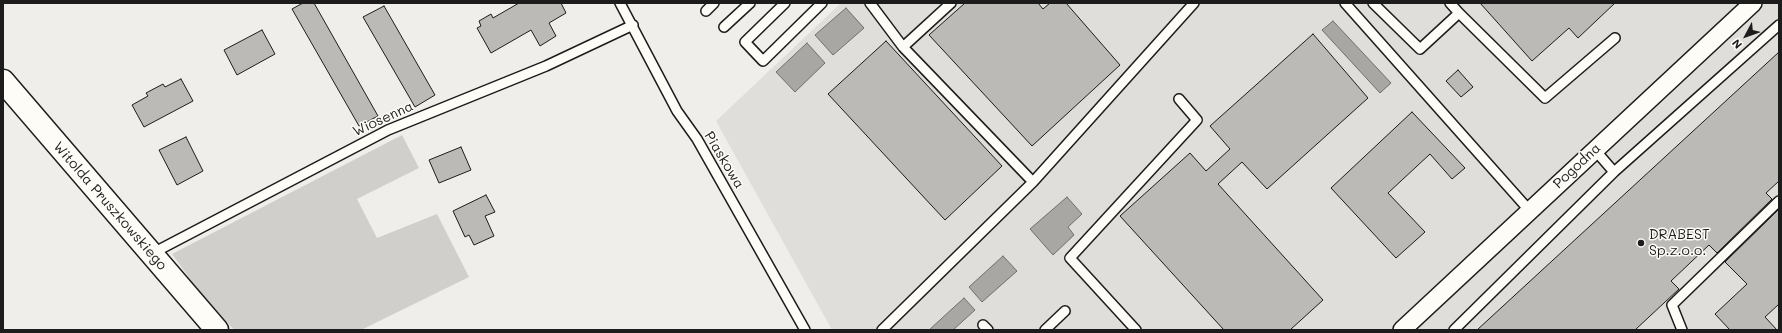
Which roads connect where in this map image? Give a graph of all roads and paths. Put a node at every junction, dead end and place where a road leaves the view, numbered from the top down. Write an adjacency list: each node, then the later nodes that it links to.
1 (620, 3): 15 (lane, Piaskowa)
2 (714, 3): 13 (lane)
3 (750, 3): 17 (lane)
4 (785, 3): 5 (lane)
5 (822, 3)
6 (870, 3): 19 (lane)
7 (951, 3): 19 (lane)
8 (1194, 3): 24 (lane)
9 (1345, 3): 26 (lane)
10 (1373, 3): 14 (lane)
11 (1450, 3): 14 (lane)
12 (1753, 3): 22 (street, Pogodna)
13 (706, 11)
14 (1459, 13): 18 (lane)
15 (633, 25): 27 (lane, Wiosenna); 30 (lane, Piaskowa)
16 (1779, 25): 23 (lane)
17 (724, 27)
18 (1615, 38)
19 (904, 47): 24 (lane)
20 (3, 81): 27 (street, Witolda Pruszkowskiego)
21 (1179, 98): 33 (lane)
22 (1595, 150): 23 (lane); 26 (street, Pogodna)
23 (1614, 172): 35 (lane)
24 (1033, 182): 31 (lane)
25 (1779, 202): 36 (lane)
26 (1529, 210): 34 (street, Pogodna)
27 (151, 254): 29 (street, Witolda Pruszkowskiego)
28 (1065, 311): 32 (lane)
29 (217, 330)
30 (805, 330)
31 (882, 330)
32 (1045, 330)
33 (1136, 330)
34 (1402, 330)
35 (1454, 330)
36 (1682, 330)

